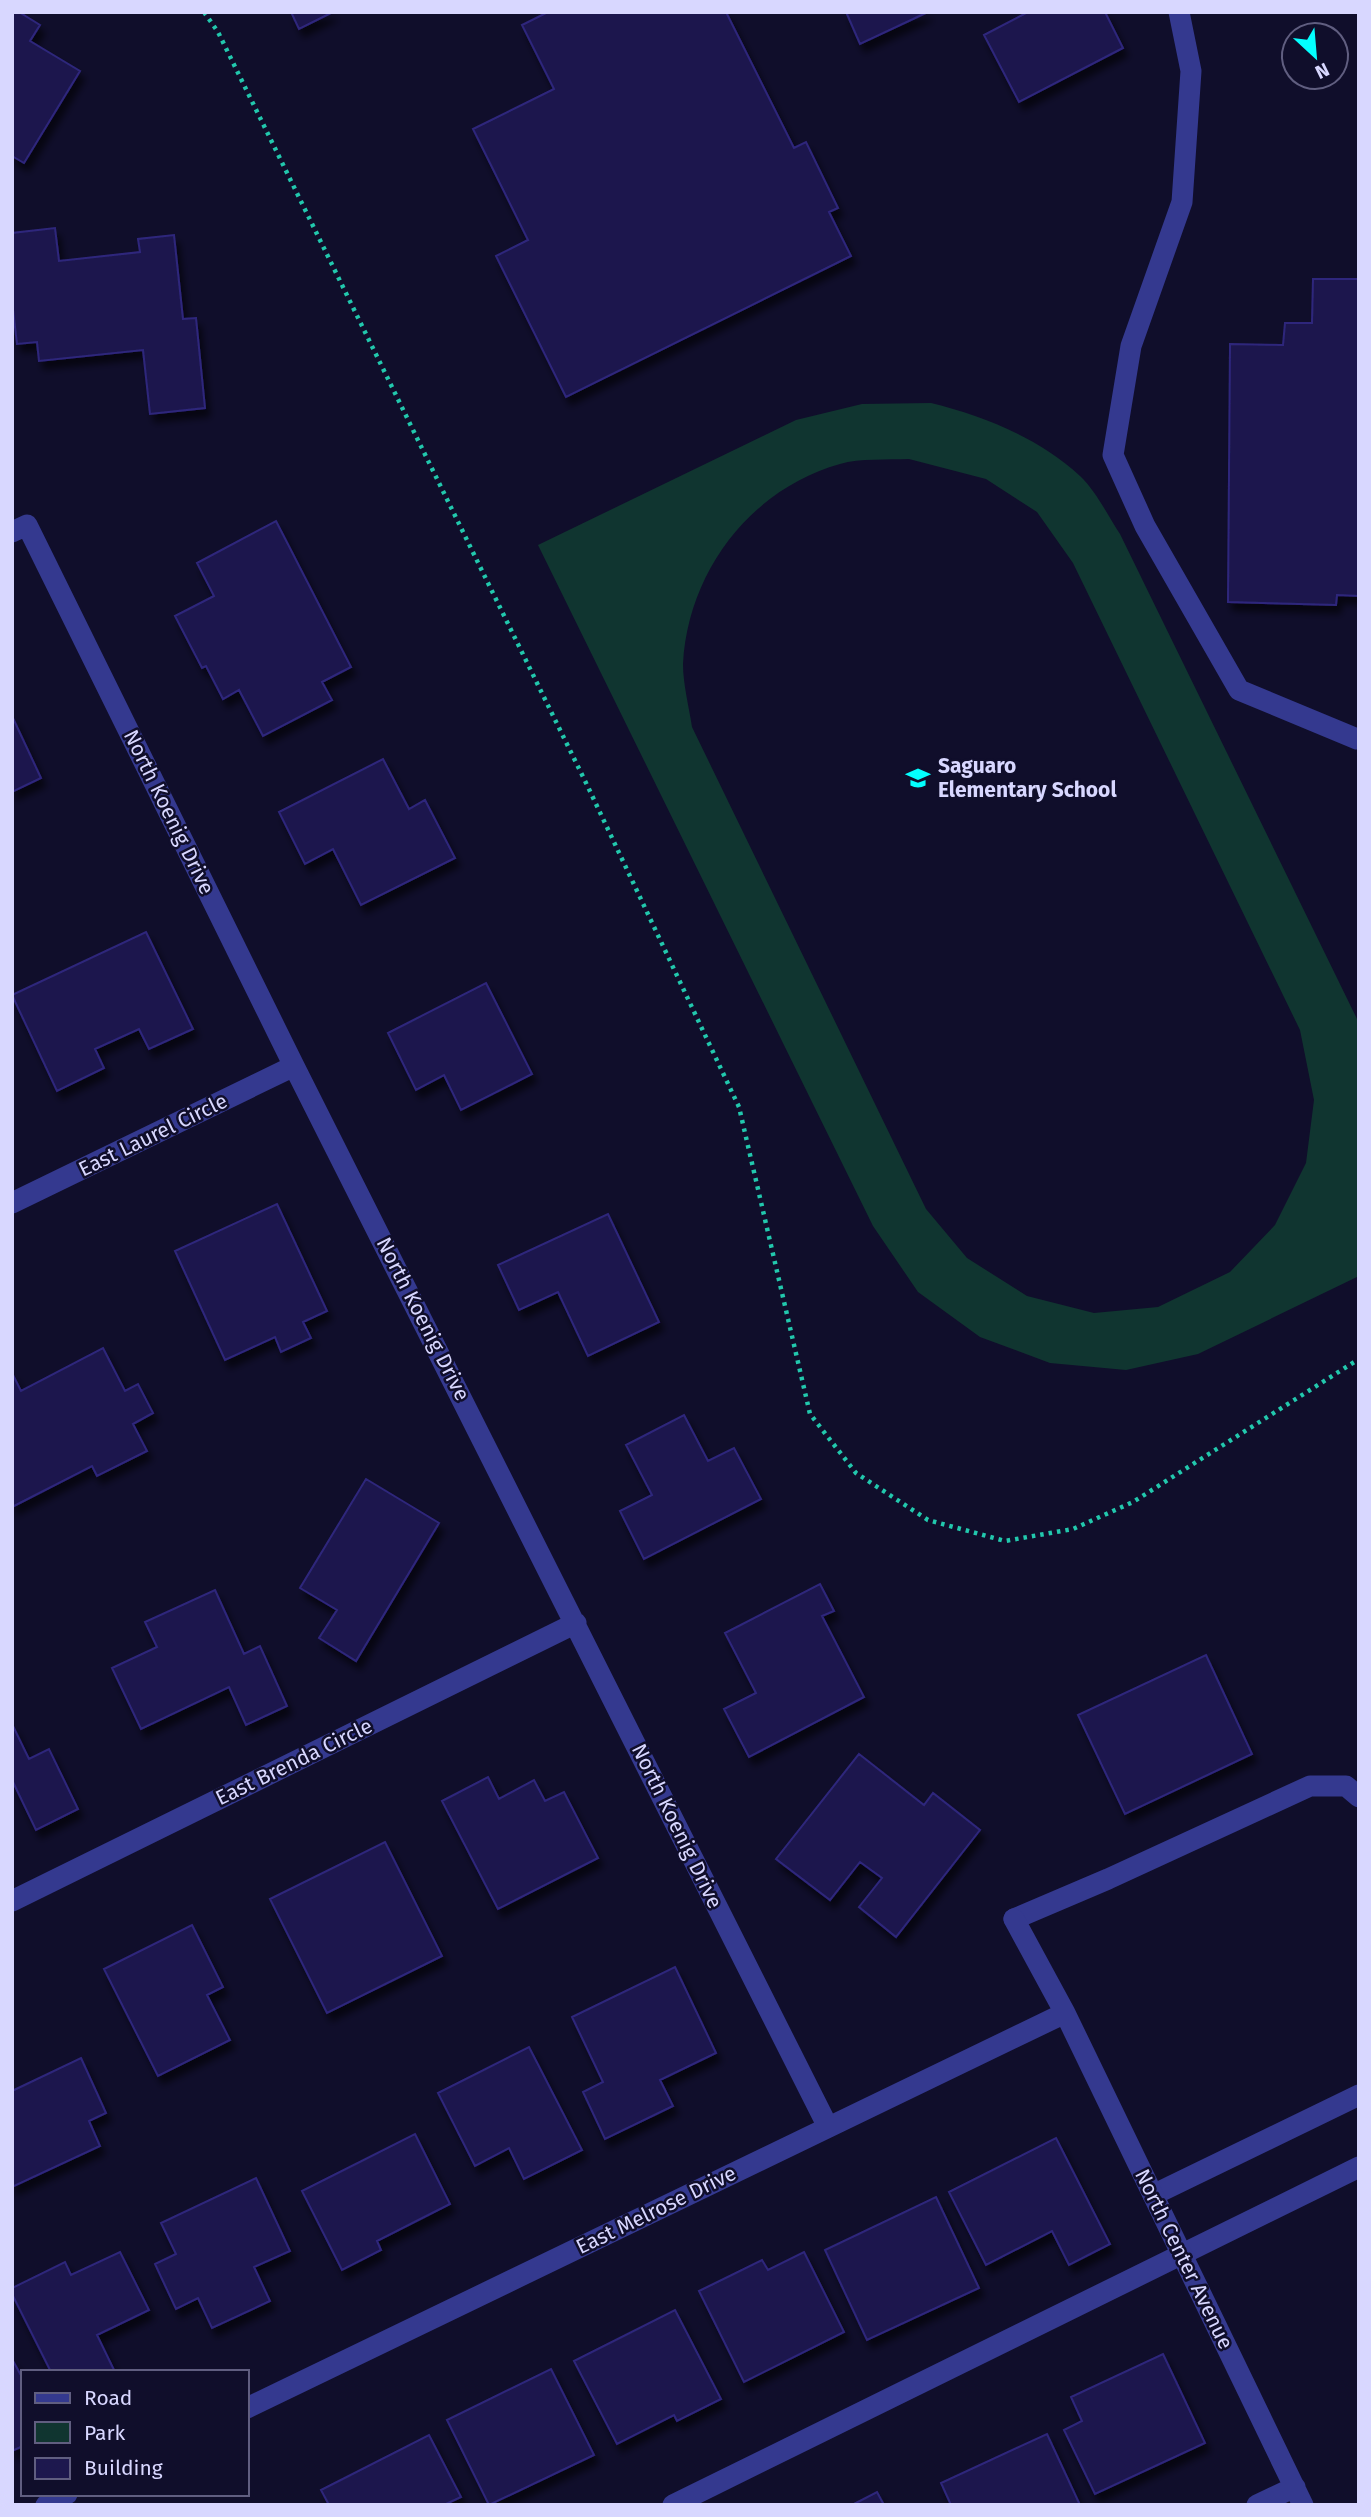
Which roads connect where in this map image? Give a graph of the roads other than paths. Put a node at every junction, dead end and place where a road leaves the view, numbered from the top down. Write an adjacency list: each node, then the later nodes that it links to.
1 (1179, 12): 3 (street)
2 (12, 533): 4 (street, North Koenig Drive)
3 (1357, 739)
4 (294, 1066): 5 (street, East Laurel Circle); 6 (street, North Koenig Drive)
5 (12, 1203)
6 (576, 1623): 8 (street, East Brenda Circle); 11 (street, North Koenig Drive)
7 (1359, 1797): 9 (street, North Center Avenue)
8 (12, 1900)
9 (1065, 2013): 11 (street, East Melrose Drive); 13 (street, North Center Avenue)
10 (1359, 2095): 13 (street)
11 (828, 2127): 15 (street, East Melrose Drive)
12 (1359, 2167): 14 (street)
13 (1153, 2195): 14 (street, North Center Avenue)
14 (1183, 2256): 17 (street, North Center Avenue); 19 (street)
15 (248, 2408)
16 (64, 2496): 18 (street)
17 (1299, 2496): 20 (street)
18 (46, 2505)
19 (673, 2505)
20 (1257, 2505)

